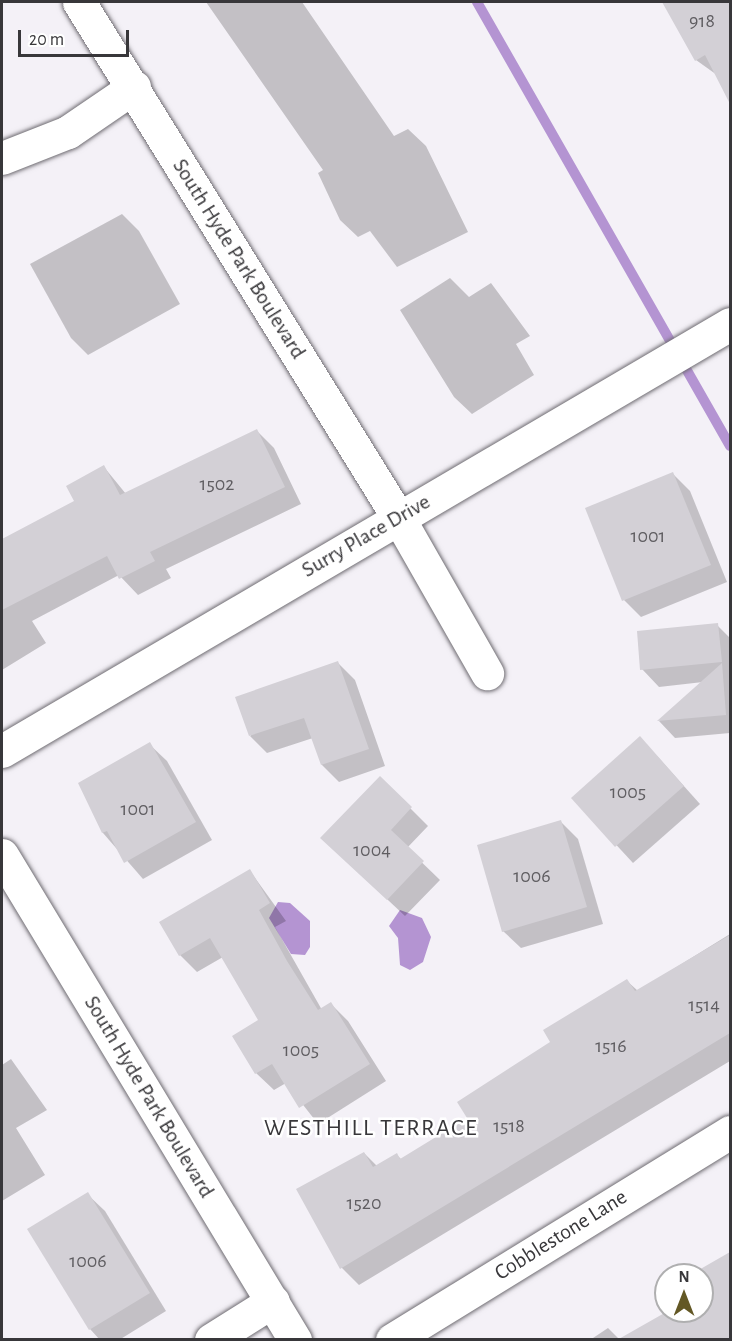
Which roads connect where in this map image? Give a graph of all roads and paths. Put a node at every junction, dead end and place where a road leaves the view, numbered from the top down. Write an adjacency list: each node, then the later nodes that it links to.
1 (79, 2): 2 (street, South Hyde Park Boulevard)
2 (134, 87): 3 (street); 5 (street, South Hyde Park Boulevard)
3 (2, 158)
4 (730, 324): 5 (street, Surry Place Drive)
5 (398, 517): 6 (street, South Hyde Park Boulevard); 7 (street, Surry Place Drive)
6 (487, 673)
7 (2, 751)
8 (2, 855): 10 (street, South Hyde Park Boulevard)
9 (730, 1131): 13 (street, Cobblestone Lane)
10 (273, 1301): 11 (street); 12 (street, South Hyde Park Boulevard)
11 (211, 1340)
12 (295, 1340)
13 (393, 1340)

